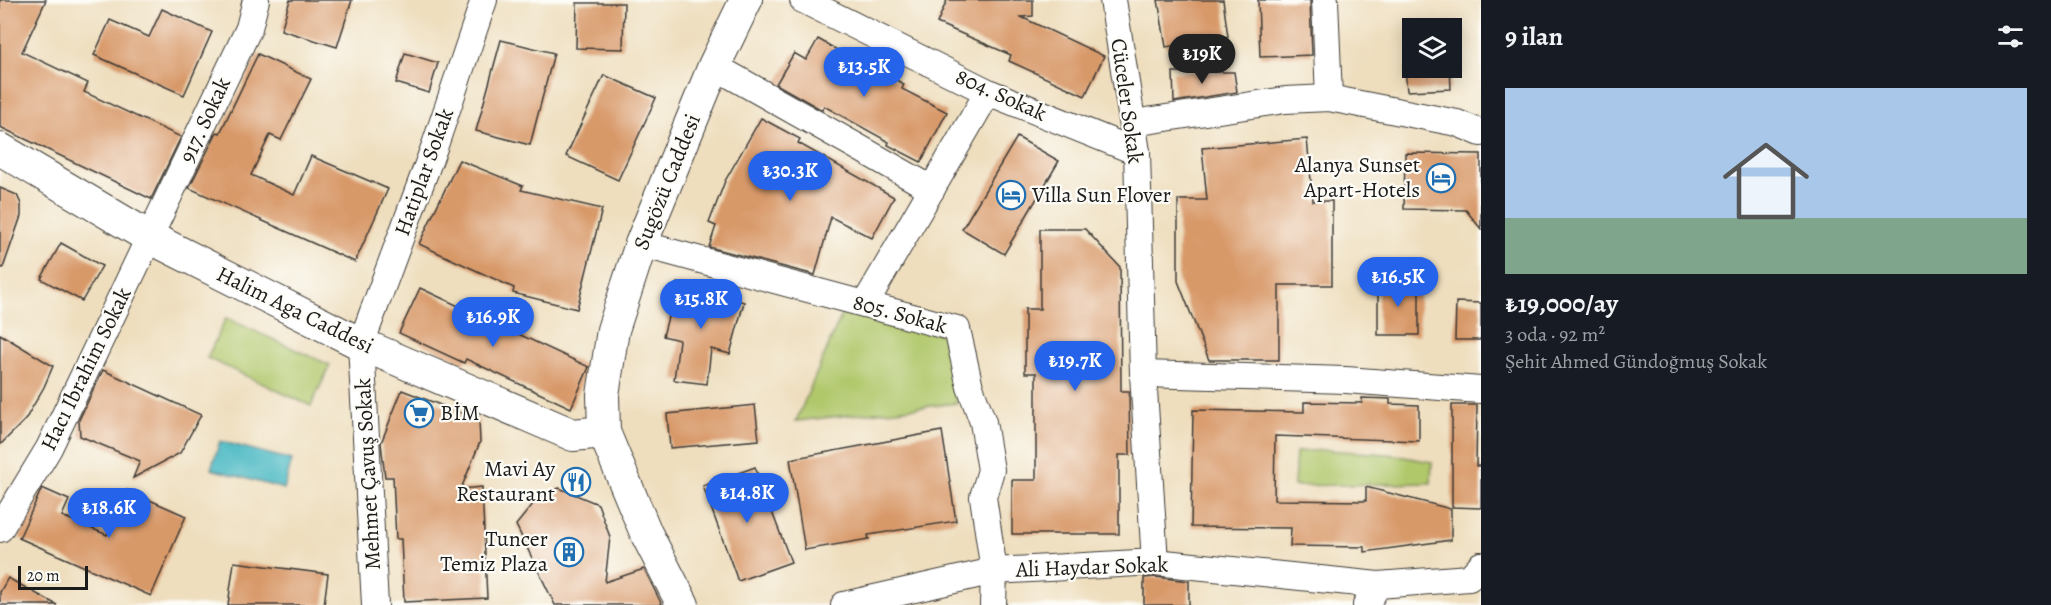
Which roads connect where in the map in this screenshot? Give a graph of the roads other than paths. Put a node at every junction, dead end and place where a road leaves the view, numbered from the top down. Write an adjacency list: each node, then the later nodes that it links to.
1 (256, 0): 15 (street, 917. Sokak)
2 (484, 0): 18 (street, Hatiplar Sokak)
3 (803, 0): 8 (street, 804. Sokak)
4 (1113, 0): 10 (street, Cüceler Sokak)
5 (1325, 0): 9 (street)
6 (742, 1): 7 (street, Sugözü Caddesi)
7 (714, 66): 14 (street); 16 (street, Sugözü Caddesi)
8 (988, 92): 13 (street, 804. Sokak); 14 (street)
9 (1329, 98): 10 (street); 11 (street)
10 (1133, 123): 13 (street, Cüceler Sokak)
11 (1481, 133)
12 (0, 149): 15 (street, Halim Aga Caddesi)
13 (1137, 152): 19 (street, Cüceler Sokak)
14 (932, 189): 17 (street)
15 (149, 237): 18 (street, Halim Aga Caddesi); 22 (street, Hacı Ibrahim Sokak)
16 (641, 243): 17 (street, 805. Sokak); 21 (street, Sugözü Caddesi)
17 (865, 304): 24 (street, 805. Sokak)
18 (362, 344): 21 (street, Halim Aga Caddesi); 27 (street, Mehmet Çavuş Sokak)
19 (1143, 375): 20 (street); 23 (street, Cüceler Sokak)
20 (1481, 390)
21 (604, 432): 28 (street, Sugözü Caddesi)
22 (0, 529)
23 (1155, 562): 24 (street, Ali Haydar Sokak); 26 (street, Ali Haydar Sokak)
24 (994, 571): 29 (street, Ali Haydar Sokak); 30 (street, 805. Sokak)
25 (1477, 576): 26 (street, Ali Haydar Sokak)
26 (1372, 595)
27 (375, 605)
28 (683, 605)
29 (844, 605)
30 (993, 605)

